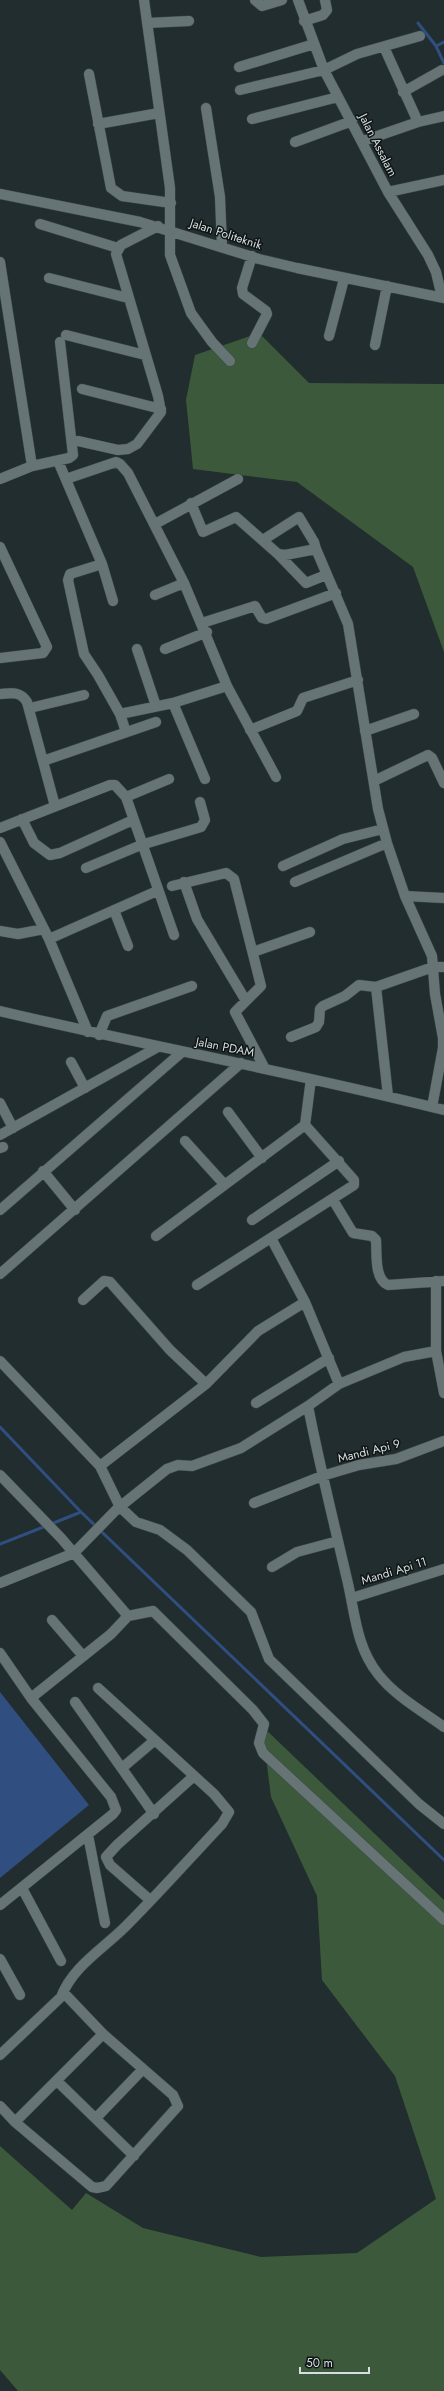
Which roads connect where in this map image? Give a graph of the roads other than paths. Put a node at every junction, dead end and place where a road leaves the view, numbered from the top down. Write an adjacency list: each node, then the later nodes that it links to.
1 (144, 0): 8 (street)
2 (256, 0): 3 (street)
3 (282, 0)
4 (298, 0): 7 (street, Jalan Assalam)
5 (325, 0): 7 (street)
6 (189, 21): 8 (street)
7 (304, 21): 10 (street, Jalan Assalam)
8 (147, 23): 20 (street)
9 (420, 36): 11 (street)
10 (314, 44): 12 (street); 13 (street, Jalan Assalam)
11 (384, 47): 13 (street); 17 (street)
12 (239, 67)
13 (324, 70): 16 (street); 18 (street, Jalan Assalam)
14 (442, 70): 17 (street)
15 (89, 74): 25 (street)
16 (240, 90)
17 (403, 92): 24 (street)
18 (338, 97): 22 (street); 23 (street, Jalan Assalam)
19 (206, 108): 35 (street)
20 (159, 113): 25 (street); 31 (street)
21 (444, 116): 24 (street)
22 (252, 119)
23 (352, 121): 26 (street, Jalan Assalam); 27 (street)
24 (418, 122): 26 (street)
25 (98, 124): 31 (street)
26 (362, 141): 29 (street, Jalan Assalam)
27 (295, 142)
28 (444, 180): 29 (street)
29 (388, 192): 42 (street, Jalan Assalam)
30 (0, 194): 33 (street, Jalan Politeknik)
31 (171, 204): 34 (street)
32 (40, 224): 36 (street)
33 (158, 226): 34 (street, Jalan Politeknik); 36 (street)
34 (169, 229): 35 (street, Jalan Politeknik); 49 (street)
35 (222, 247): 37 (street, Jalan Politeknik)
36 (118, 248): 43 (street)
37 (252, 256): 40 (street, Jalan Politeknik); 46 (street)
38 (0, 262): 44 (street)
39 (49, 278): 43 (street)
40 (344, 279): 41 (street, Jalan Politeknik); 45 (street)
41 (387, 286): 42 (street, Jalan Politeknik); 47 (street)
42 (443, 297)
43 (128, 298): 48 (street)
44 (3, 300): 54 (street)
45 (329, 336)
46 (252, 343)
47 (375, 345)
48 (145, 355): 51 (street); 53 (street)
49 (230, 361)
50 (82, 389): 51 (street)
51 (161, 409): 52 (street)
52 (78, 441)
53 (58, 460): 54 (street); 57 (street)
54 (32, 466): 56 (street)
55 (238, 478): 58 (street)
56 (0, 479)
57 (66, 479): 59 (street); 64 (street)
58 (191, 503): 59 (street); 60 (street)
59 (155, 524): 66 (street)
60 (263, 540): 62 (street); 63 (street)
61 (0, 547): 73 (street)
62 (316, 550): 63 (street); 65 (street)
63 (278, 554): 65 (street)
64 (102, 564): 69 (street); 81 (street)
65 (326, 575): 67 (street)
66 (184, 583): 68 (street); 70 (street)
67 (336, 593): 70 (street); 74 (street)
68 (155, 595)
69 (113, 601)
70 (204, 628): 72 (street); 75 (street)
71 (137, 649): 79 (street)
72 (165, 649)
73 (0, 658)
74 (358, 680): 84 (street); 85 (street)
75 (227, 686): 78 (street); 84 (street)
76 (0, 694): 80 (street)
77 (84, 695): 80 (street)
78 (173, 703): 79 (street); 90 (street)
79 (156, 706): 81 (street)
80 (30, 708): 87 (street)
81 (120, 714): 86 (street)
82 (414, 714): 85 (street)
83 (156, 722): 86 (street)
84 (250, 730): 88 (street)
85 (365, 730): 91 (street)
86 (126, 732): 87 (street)
87 (43, 761): 95 (street)
88 (276, 777)
89 (169, 779): 93 (street)
90 (205, 779)
91 (374, 781): 92 (street); 99 (street)
92 (444, 784)
93 (126, 797): 95 (street); 97 (street)
94 (200, 802): 101 (street)
95 (56, 806): 96 (street)
96 (22, 819): 97 (street); 98 (street)
97 (133, 820): 101 (street)
98 (0, 828)
99 (383, 829): 100 (street); 103 (street)
100 (387, 843): 106 (street); 109 (street)
101 (141, 845): 104 (street); 108 (street)
102 (1, 848): 112 (street)
103 (282, 866)
104 (86, 868)
105 (184, 882): 107 (street); 118 (street); 123 (street)
106 (295, 882)
107 (172, 886)
108 (157, 891): 111 (street); 115 (street)
109 (405, 896): 110 (street); 119 (street)
110 (444, 898)
111 (114, 910): 116 (street); 117 (street)
112 (44, 928): 113 (street); 116 (street)
113 (0, 931)
114 (310, 932): 118 (street)
115 (174, 935)
116 (49, 939): 125 (street)
117 (128, 946)
118 (253, 952): 123 (street)
119 (433, 967): 120 (street); 122 (street); 129 (street)
120 (444, 967)
121 (192, 986): 126 (street)
122 (376, 987): 127 (street); 136 (street)
123 (246, 1001): 133 (street)
124 (0, 1011): 125 (street, Jalan PDAM)
125 (88, 1032): 126 (street, Jalan PDAM)
126 (99, 1035): 128 (street, Jalan PDAM)
127 (292, 1037)
128 (158, 1047): 130 (street, Jalan PDAM); 135 (street)
129 (443, 1048): 138 (street)
130 (182, 1052): 132 (street, Jalan PDAM); 147 (street)
131 (71, 1062): 135 (street)
132 (241, 1063): 133 (street, Jalan PDAM); 151 (street)
133 (264, 1068): 134 (street, Jalan PDAM)
134 (311, 1079): 136 (street, Jalan PDAM); 141 (street)
135 (85, 1088): 142 (street)
136 (388, 1096): 138 (street, Jalan PDAM)
137 (0, 1103): 142 (street)
138 (432, 1107): 139 (street, Jalan PDAM)
139 (444, 1110)
140 (228, 1112): 145 (street)
141 (305, 1125): 145 (street); 146 (street)
142 (13, 1128): 143 (street)
143 (0, 1135)
144 (185, 1141): 148 (street)
145 (262, 1158): 148 (street)
146 (339, 1161): 149 (street); 152 (street)
147 (43, 1171): 150 (street); 151 (street)
148 (224, 1184): 153 (street)
149 (333, 1200): 154 (street); 156 (street)
150 (0, 1210)
151 (74, 1210): 155 (street)
152 (252, 1220)
153 (156, 1236)
154 (271, 1238): 157 (street); 159 (street)
155 (0, 1274)
156 (440, 1281): 160 (street)
157 (197, 1285)
158 (82, 1300): 164 (street)
159 (305, 1302): 161 (street); 164 (street)
160 (436, 1351): 163 (street); 165 (street)
161 (329, 1358): 165 (street); 167 (street)
162 (0, 1361): 170 (street)
163 (442, 1376): 166 (street)
164 (206, 1384): 170 (street)
165 (340, 1384): 168 (street)
166 (444, 1393)
167 (256, 1403)
168 (308, 1406): 172 (street); 174 (street)
169 (444, 1440): 172 (street, Mandi Api 9)
170 (100, 1466): 174 (street)
171 (0, 1475): 176 (street)
172 (322, 1476): 173 (street, Mandi Api 9); 175 (street)
173 (254, 1503)
174 (118, 1508): 176 (street); 193 (street)
175 (338, 1541): 177 (street); 180 (street)
176 (77, 1550): 179 (street); 181 (street)
177 (272, 1567)
178 (444, 1569): 180 (street, Mandi Api 11)
179 (0, 1583)
180 (352, 1598): 188 (street)
181 (128, 1616): 184 (street); 198 (street)
182 (52, 1620): 184 (street)
183 (0, 1653): 186 (street)
184 (83, 1656): 186 (street)
185 (98, 1688): 189 (street)
186 (31, 1698): 194 (street)
187 (74, 1702): 190 (street)
188 (444, 1727)
189 (155, 1740): 190 (street); 191 (street)
190 (122, 1768): 192 (street)
191 (194, 1776): 192 (street); 196 (street)
192 (154, 1814): 196 (street)
193 (444, 1824)
194 (88, 1835): 195 (street); 199 (street)
195 (22, 1888): 197 (street); 201 (street)
196 (150, 1900): 202 (street)
197 (0, 1905)
198 (444, 1920)
199 (105, 1923)
200 (0, 1959): 203 (street)
201 (62, 1961)
202 (63, 1992): 204 (street); 205 (street)
203 (20, 1995)
204 (104, 2034): 206 (street); 207 (street)
205 (0, 2055)
206 (143, 2069): 209 (street); 211 (street)
207 (57, 2081): 209 (street); 210 (street)
208 (0, 2106): 210 (street)
209 (96, 2118): 211 (street)
210 (15, 2122): 211 (street)
211 (134, 2156)

